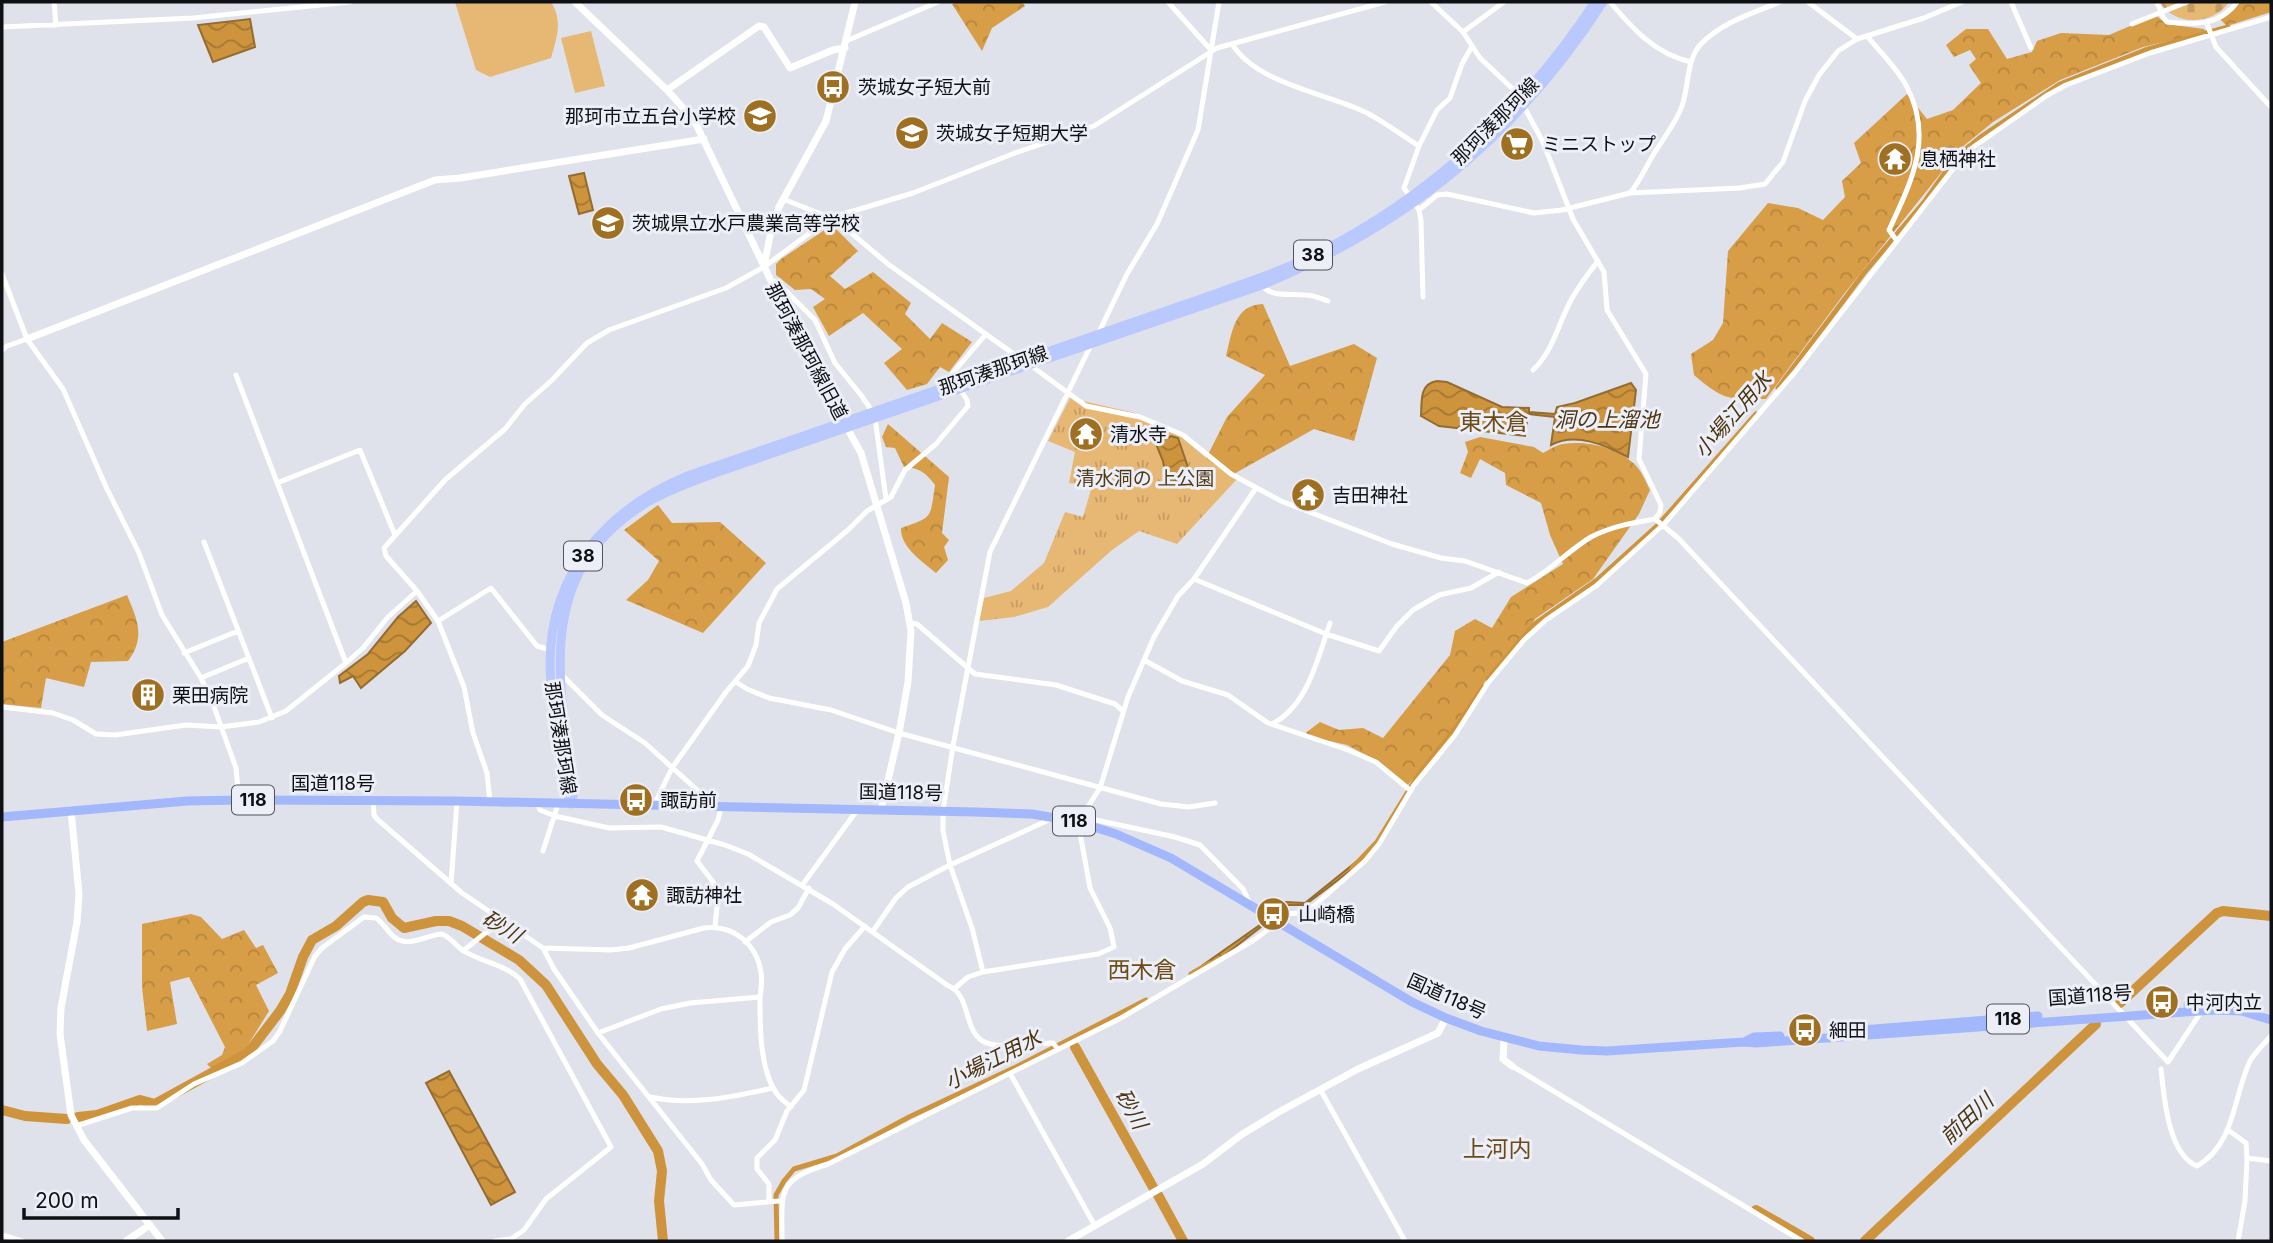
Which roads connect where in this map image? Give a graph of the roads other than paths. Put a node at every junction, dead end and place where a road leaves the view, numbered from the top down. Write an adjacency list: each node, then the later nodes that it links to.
1 (54, 2): 24 (street)
2 (350, 2): 24 (street)
3 (575, 2): 36 (street)
4 (855, 2): 30 (street)
5 (938, 2): 30 (street)
6 (1168, 2): 34 (street)
7 (1219, 2): 34 (street)
8 (1385, 2): 31 (street, 那珂湊那珂線旧道)
9 (1431, 2): 27 (street)
10 (1504, 2): 27 (street)
11 (1595, 2): 37 (main road, 那珂湊那珂線 / 38)
12 (1602, 2): 37 (main road, 那珂湊那珂線 / 38)
13 (1610, 2): 35 (street)
14 (1780, 2): 35 (street)
15 (1808, 2): 29 (street)
16 (1962, 2): 28 (street)
17 (2011, 2): 33 (street)
18 (2157, 2): 21 (street)
19 (2187, 2): 21 (street)
20 (2237, 2): 26 (street)
21 (2161, 12): 23 (street); 26 (street)
22 (2271, 18): 26 (street)
23 (2132, 24)
24 (56, 25): 25 (street)
25 (2, 27)
26 (2210, 31): 38 (street); 46 (street)
27 (1463, 32): 32 (street)
28 (1867, 36): 29 (street); 46 (street)
29 (1857, 40): 41 (street)
30 (845, 44): 36 (street); 42 (street)
31 (1232, 44): 34 (street, 那珂湊那珂線旧道); 40 (street)
32 (1471, 48): 37 (street); 40 (street)
33 (2031, 48)
34 (1210, 52): 45 (street, 那珂湊那珂線旧道); 55 (street)
35 (1691, 62): 41 (street)
36 (667, 90): 39 (street)
37 (1522, 103): 43 (main road, 那珂湊那珂線 / 38); 44 (street)
38 (2271, 107)
39 (704, 139): 48 (street); 56 (street)
40 (1419, 146): 43 (street)
41 (1630, 193): 44 (street)
42 (783, 199): 45 (street); 48 (street)
43 (1414, 204): 44 (street); 51 (main road, 那珂湊那珂線 / 38); 52 (street); 55 (main road, 那珂湊那珂線 / 38)
44 (1568, 208): 47 (street)
45 (830, 218): 48 (street, 那珂湊那珂線旧道); 54 (street)
46 (1894, 239): 70 (street)
47 (1598, 261): 60 (street); 70 (street)
48 (764, 267): 50 (street, 那珂湊那珂線旧道); 71 (street)
49 (2, 274): 56 (street)
50 (771, 281): 64 (street); 65 (street, 那珂湊那珂線旧道)
51 (1262, 285): 53 (street); 57 (main road, 那珂湊那珂線 / 38)
52 (1423, 297)
53 (1328, 301)
54 (986, 334): 59 (street); 62 (street)
55 (1098, 334): 57 (street); 59 (main road, 那珂湊那珂線 / 38)
56 (27, 339): 58 (street); 82 (street)
57 (1092, 344): 59 (main road, 那珂湊那珂線 / 38); 63 (street)
58 (2, 350)
59 (1026, 362): 62 (main road, 那珂湊那珂線 / 38); 63 (street)
60 (1533, 370)
61 (236, 375): 66 (street)
62 (958, 386): 64 (main road, 那珂湊那珂線 / 38); 68 (street)
63 (1068, 394): 67 (street); 86 (street)
64 (873, 415): 65 (main road, 那珂湊那珂線 / 38); 68 (street)
65 (846, 424): 69 (street, 那珂湊那珂線旧道); 81 (main road, 那珂湊那珂線 / 38); 87 (main road, 那珂湊那珂線 / 38)
66 (277, 483): 71 (street); 85 (street)
67 (1256, 488): 73 (street); 74 (street)
68 (886, 499): 69 (street)
69 (878, 505): 77 (street, 那珂湊那珂線旧道); 89 (street)
70 (1660, 522): 73 (street); 99 (street); 136 (street)
71 (395, 535): 75 (street)
72 (204, 542): 79 (street)
73 (1499, 572): 80 (street)
74 (1194, 579): 80 (street); 84 (street)
75 (417, 591): 76 (street); 85 (street)
76 (438, 621): 81 (street); 103 (street)
77 (911, 623): 86 (street); 95 (street, 那珂湊那珂線旧道)
78 (1330, 623): 80 (street)
79 (238, 631): 82 (street); 83 (street)
80 (1326, 634): 93 (street)
81 (551, 650): 107 (main road, 那珂湊那珂線 / 38)
82 (184, 653): 88 (street)
83 (250, 658): 88 (street); 92 (street)
84 (1144, 660): 91 (street); 93 (street)
85 (346, 663): 92 (street)
86 (969, 670): 91 (street); 96 (street)
87 (559, 675): 97 (street); 107 (main road, 那珂湊那珂線 / 38)
88 (201, 678): 94 (street)
89 (736, 682): 95 (street); 97 (street)
90 (2, 707): 94 (street)
91 (1123, 710): 98 (street)
92 (272, 718): 94 (street)
93 (1272, 724): 99 (street)
94 (221, 727): 100 (street)
95 (900, 733): 96 (street); 112 (street, 那珂湊那珂線旧道)
96 (953, 746): 98 (street); 113 (street)
97 (673, 768): 108 (street); 109 (street)
98 (1100, 788): 105 (street); 117 (street)
99 (1409, 790): 125 (street)
100 (239, 800): 101 (highway, 国道118号 / 118); 111 (highway, 国道118号 / 118)
101 (373, 800): 102 (highway, 国道118号 / 118); 121 (street)
102 (457, 801): 103 (highway, 国道118号 / 118); 121 (street)
103 (490, 802): 104 (highway, 国道118号 / 118)
104 (537, 803): 106 (highway, 国道118号 / 118); 115 (street)
105 (1215, 803)
106 (558, 804): 107 (highway, 国道118号 / 118); 115 (street)
107 (571, 804): 108 (highway, 国道118号 / 118)
108 (653, 805): 109 (highway, 国道118号 / 118)
109 (717, 807): 110 (highway, 国道118号 / 118); 118 (street)
110 (858, 809): 112 (highway, 国道118号 / 118); 122 (street)
111 (71, 810): 114 (highway, 国道118号 / 118); 151 (street)
112 (881, 810): 113 (highway, 国道118号 / 118)
113 (943, 811): 116 (highway, 国道118号 / 118); 120 (street)
114 (2, 817)
115 (555, 817): 118 (street); 119 (street)
116 (1054, 817): 117 (highway, 国道118号 / 118); 120 (street)
117 (1080, 819): 123 (highway, 国道118号 / 118); 123 (street); 132 (street)
118 (707, 840): 122 (street); 127 (street)
119 (543, 850)
120 (950, 865): 128 (street); 132 (street)
121 (451, 884): 124 (street)
122 (806, 886): 126 (street); 129 (street)
123 (1248, 905): 125 (highway, 国道118号 / 118)
124 (503, 922): 130 (street); 131 (street)
125 (1276, 922): 138 (highway, 国道118号 / 118); 143 (street)
126 (865, 926): 128 (street); 150 (street)
127 (715, 927): 129 (street); 130 (street)
128 (873, 931): 133 (street)
129 (745, 942): 134 (street)
130 (542, 948): 140 (street)
131 (463, 951): 151 (street); 158 (street)
132 (983, 972): 133 (street)
133 (955, 988): 143 (street)
134 (760, 997): 140 (street); 147 (street)
135 (2204, 1007): 136 (highway, 国道118号 / 118); 136 (street); 137 (highway, 国道118号 / 118); 139 (highway, 国道118号 / 118)
136 (2121, 1013): 142 (highway, 国道118号 / 118)
137 (2271, 1014)
138 (1446, 1018): 142 (highway, 国道118号 / 118); 148 (street)
139 (2271, 1020)
140 (598, 1033): 149 (street)
141 (2271, 1036): 152 (street)
142 (1504, 1038): 144 (street)
143 (1056, 1046): 146 (street)
144 (1512, 1066): 166 (street)
145 (2161, 1069): 152 (street)
146 (1011, 1075): 156 (street); 163 (street)
147 (773, 1088): 149 (street); 150 (street)
148 (1320, 1089): 156 (street); 165 (street)
149 (650, 1097): 150 (street)
150 (791, 1107)
151 (76, 1126): 155 (street)
152 (2228, 1130): 153 (street)
153 (2247, 1158): 154 (street); 167 (street)
154 (2271, 1161)
155 (150, 1225): 160 (street); 161 (street)
156 (1095, 1226): 164 (street)
157 (2, 1235): 159 (street)
158 (513, 1240): 162 (street)
159 (22, 1241)
160 (126, 1241)
161 (162, 1241)
162 (494, 1241)
163 (782, 1241)
164 (1068, 1241)
165 (1405, 1241)
166 (1802, 1241)
167 (2238, 1241)

